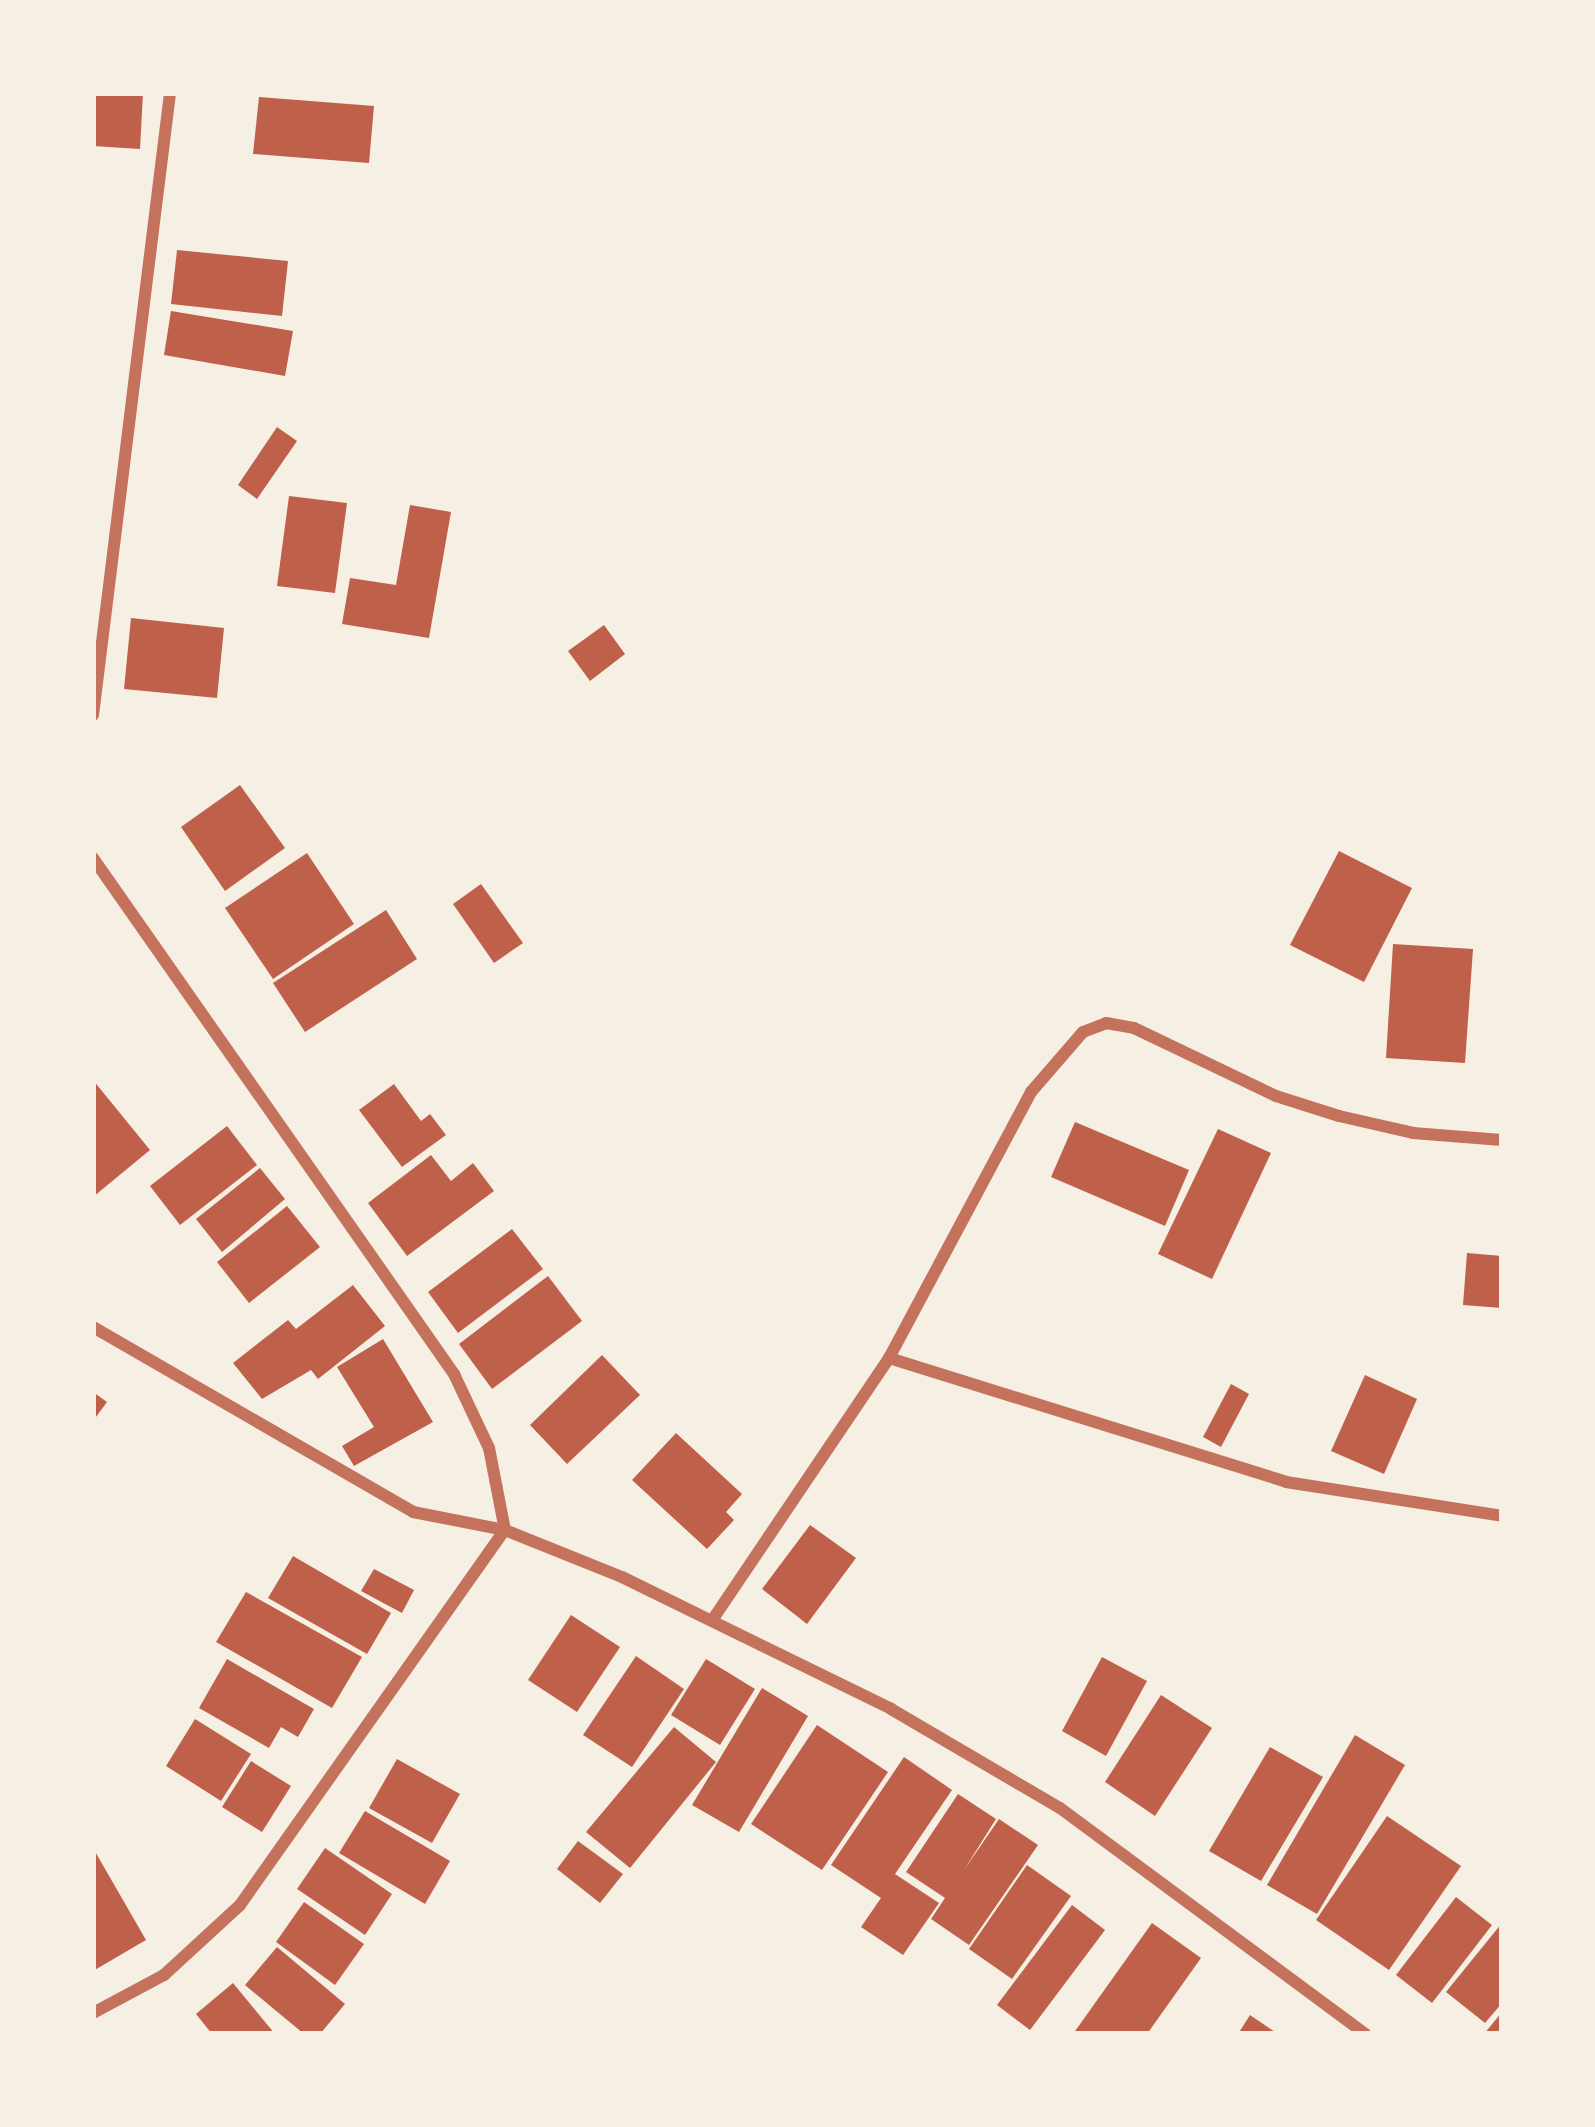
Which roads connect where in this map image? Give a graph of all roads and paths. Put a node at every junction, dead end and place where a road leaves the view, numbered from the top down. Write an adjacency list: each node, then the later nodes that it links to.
1 (170, 93): 2 (street)
2 (93, 716)
3 (93, 858): 8 (street)
4 (1502, 1140): 6 (street)
5 (93, 1327): 8 (street)
6 (889, 1358): 7 (street); 9 (street)
7 (1502, 1516)
8 (505, 1530): 9 (street); 10 (street)
9 (713, 1619): 11 (street)
10 (93, 2013)
11 (1365, 2034)

